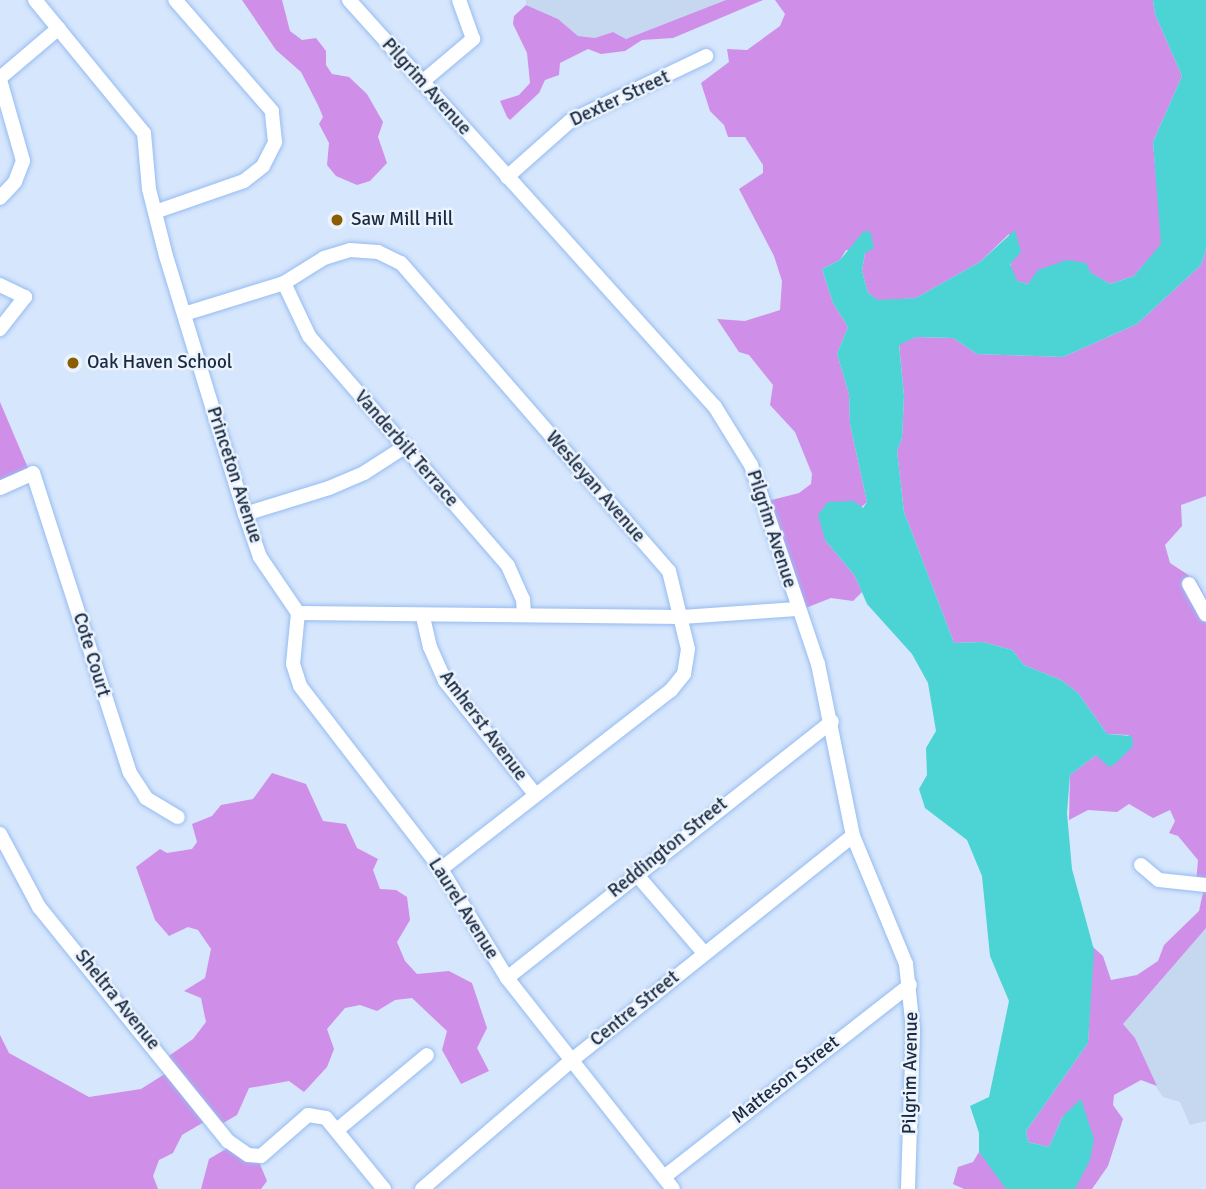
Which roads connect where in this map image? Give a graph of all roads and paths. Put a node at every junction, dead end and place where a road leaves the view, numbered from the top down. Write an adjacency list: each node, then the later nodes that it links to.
1 (35, 0): 5 (street, Princeton Avenue)
2 (175, 0): 11 (street)
3 (349, 0): 8 (street, Pilgrim Avenue)
4 (459, 0): 8 (street)
5 (59, 28): 7 (street); 11 (street, Princeton Avenue)
6 (706, 56): 9 (street, Dexter Street)
7 (0, 79): 10 (street)
8 (422, 82): 9 (street, Pilgrim Avenue)
9 (507, 177): 20 (street, Pilgrim Avenue)
10 (0, 198)
11 (155, 212): 14 (street, Princeton Avenue)
12 (284, 283): 14 (street, Wesleyan Avenue); 16 (street, Vanderbilt Terrace); 25 (street, Wesleyan Avenue)
13 (0, 285): 15 (street)
14 (184, 314): 18 (street, Princeton Avenue)
15 (0, 329)
16 (403, 448): 18 (street); 22 (street, Vanderbilt Terrace)
17 (0, 488): 28 (street, Cote Court)
18 (244, 514): 21 (street, Princeton Avenue)
19 (1189, 584): 23 (street)
20 (797, 609): 25 (street); 26 (street, Pilgrim Avenue)
21 (298, 613): 24 (street); 32 (street, Laurel Avenue)
22 (524, 615): 24 (street); 25 (street)
23 (1206, 615)
24 (424, 617): 27 (street, Amherst Avenue)
25 (681, 617): 27 (street, Wesleyan Avenue)
26 (832, 721): 30 (street, Pilgrim Avenue); 33 (street, Reddington Street)
27 (534, 793): 32 (street, Wesleyan Avenue)
28 (178, 817)
29 (0, 834): 40 (street, Sheltra Avenue)
30 (853, 836): 35 (street, Centre Street); 37 (street, Pilgrim Avenue)
31 (1141, 865): 34 (street)
32 (441, 869): 36 (street, Laurel Avenue)
33 (637, 875): 35 (street); 36 (street, Reddington Street)
34 (1206, 885)
35 (704, 953): 39 (street, Centre Street)
36 (507, 978): 39 (street, Laurel Avenue)
37 (910, 985): 41 (street, Matteson Street); 44 (street, Pilgrim Avenue)
38 (427, 1055): 40 (street)
39 (572, 1060): 41 (street, Laurel Avenue); 43 (street, Centre Street)
40 (337, 1130): 42 (street)
41 (668, 1183)
42 (384, 1189)
43 (422, 1189)
44 (908, 1189)

